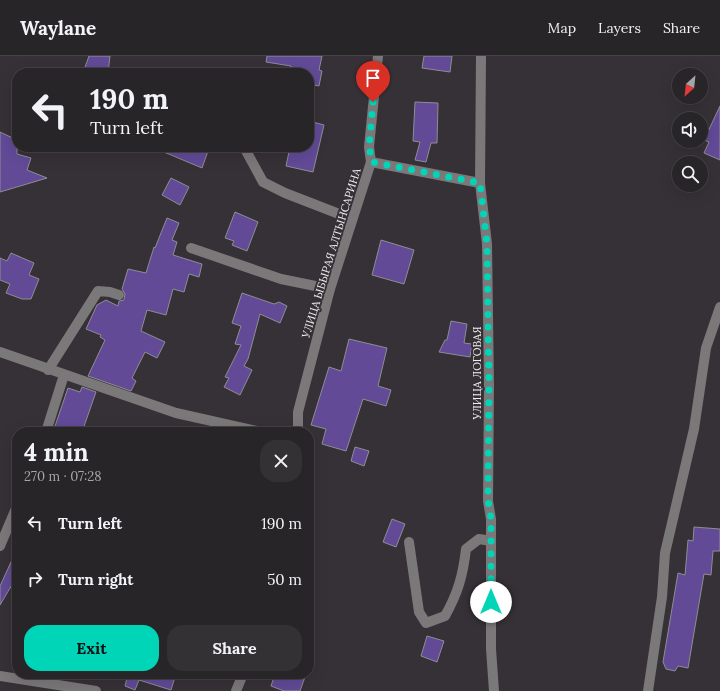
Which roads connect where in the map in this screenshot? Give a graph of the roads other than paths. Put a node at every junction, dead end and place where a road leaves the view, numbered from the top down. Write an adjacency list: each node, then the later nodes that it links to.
1 (378, 56): 4 (street, УЛИЦА ЫБЫРАЯ АЛТЫНСАРИНА)
2 (481, 56): 5 (street, УЛИЦА ЛОГОВАЯ)
3 (247, 152): 6 (street)
4 (372, 162): 5 (street); 6 (street, УЛИЦА ЫБЫРАЯ АЛТЫНСАРИНА)
5 (480, 183): 18 (street, УЛИЦА ЛОГОВАЯ)
6 (352, 219): 8 (street, УЛИЦА ЫБЫРАЯ АЛТЫНСАРИНА)
7 (192, 248): 8 (street)
8 (330, 289): 16 (street, УЛИЦА ЫБЫРАЯ АЛТЫНСАРИНА)
9 (119, 295): 12 (street)
10 (720, 307): 28 (street)
11 (0, 352): 12 (street)
12 (48, 370): 13 (street)
13 (64, 376): 14 (street); 15 (street)
14 (48, 427)
15 (239, 427)
16 (298, 427)
17 (12, 518): 20 (street)
18 (491, 541): 19 (street); 27 (street, УЛИЦА ЛОГОВАЯ)
19 (410, 542)
20 (0, 546)
21 (0, 676): 22 (street)
22 (12, 678)
23 (19, 679): 25 (street)
24 (241, 679): 26 (street)
25 (96, 691)
26 (236, 691)
27 (494, 691)
28 (648, 691)

